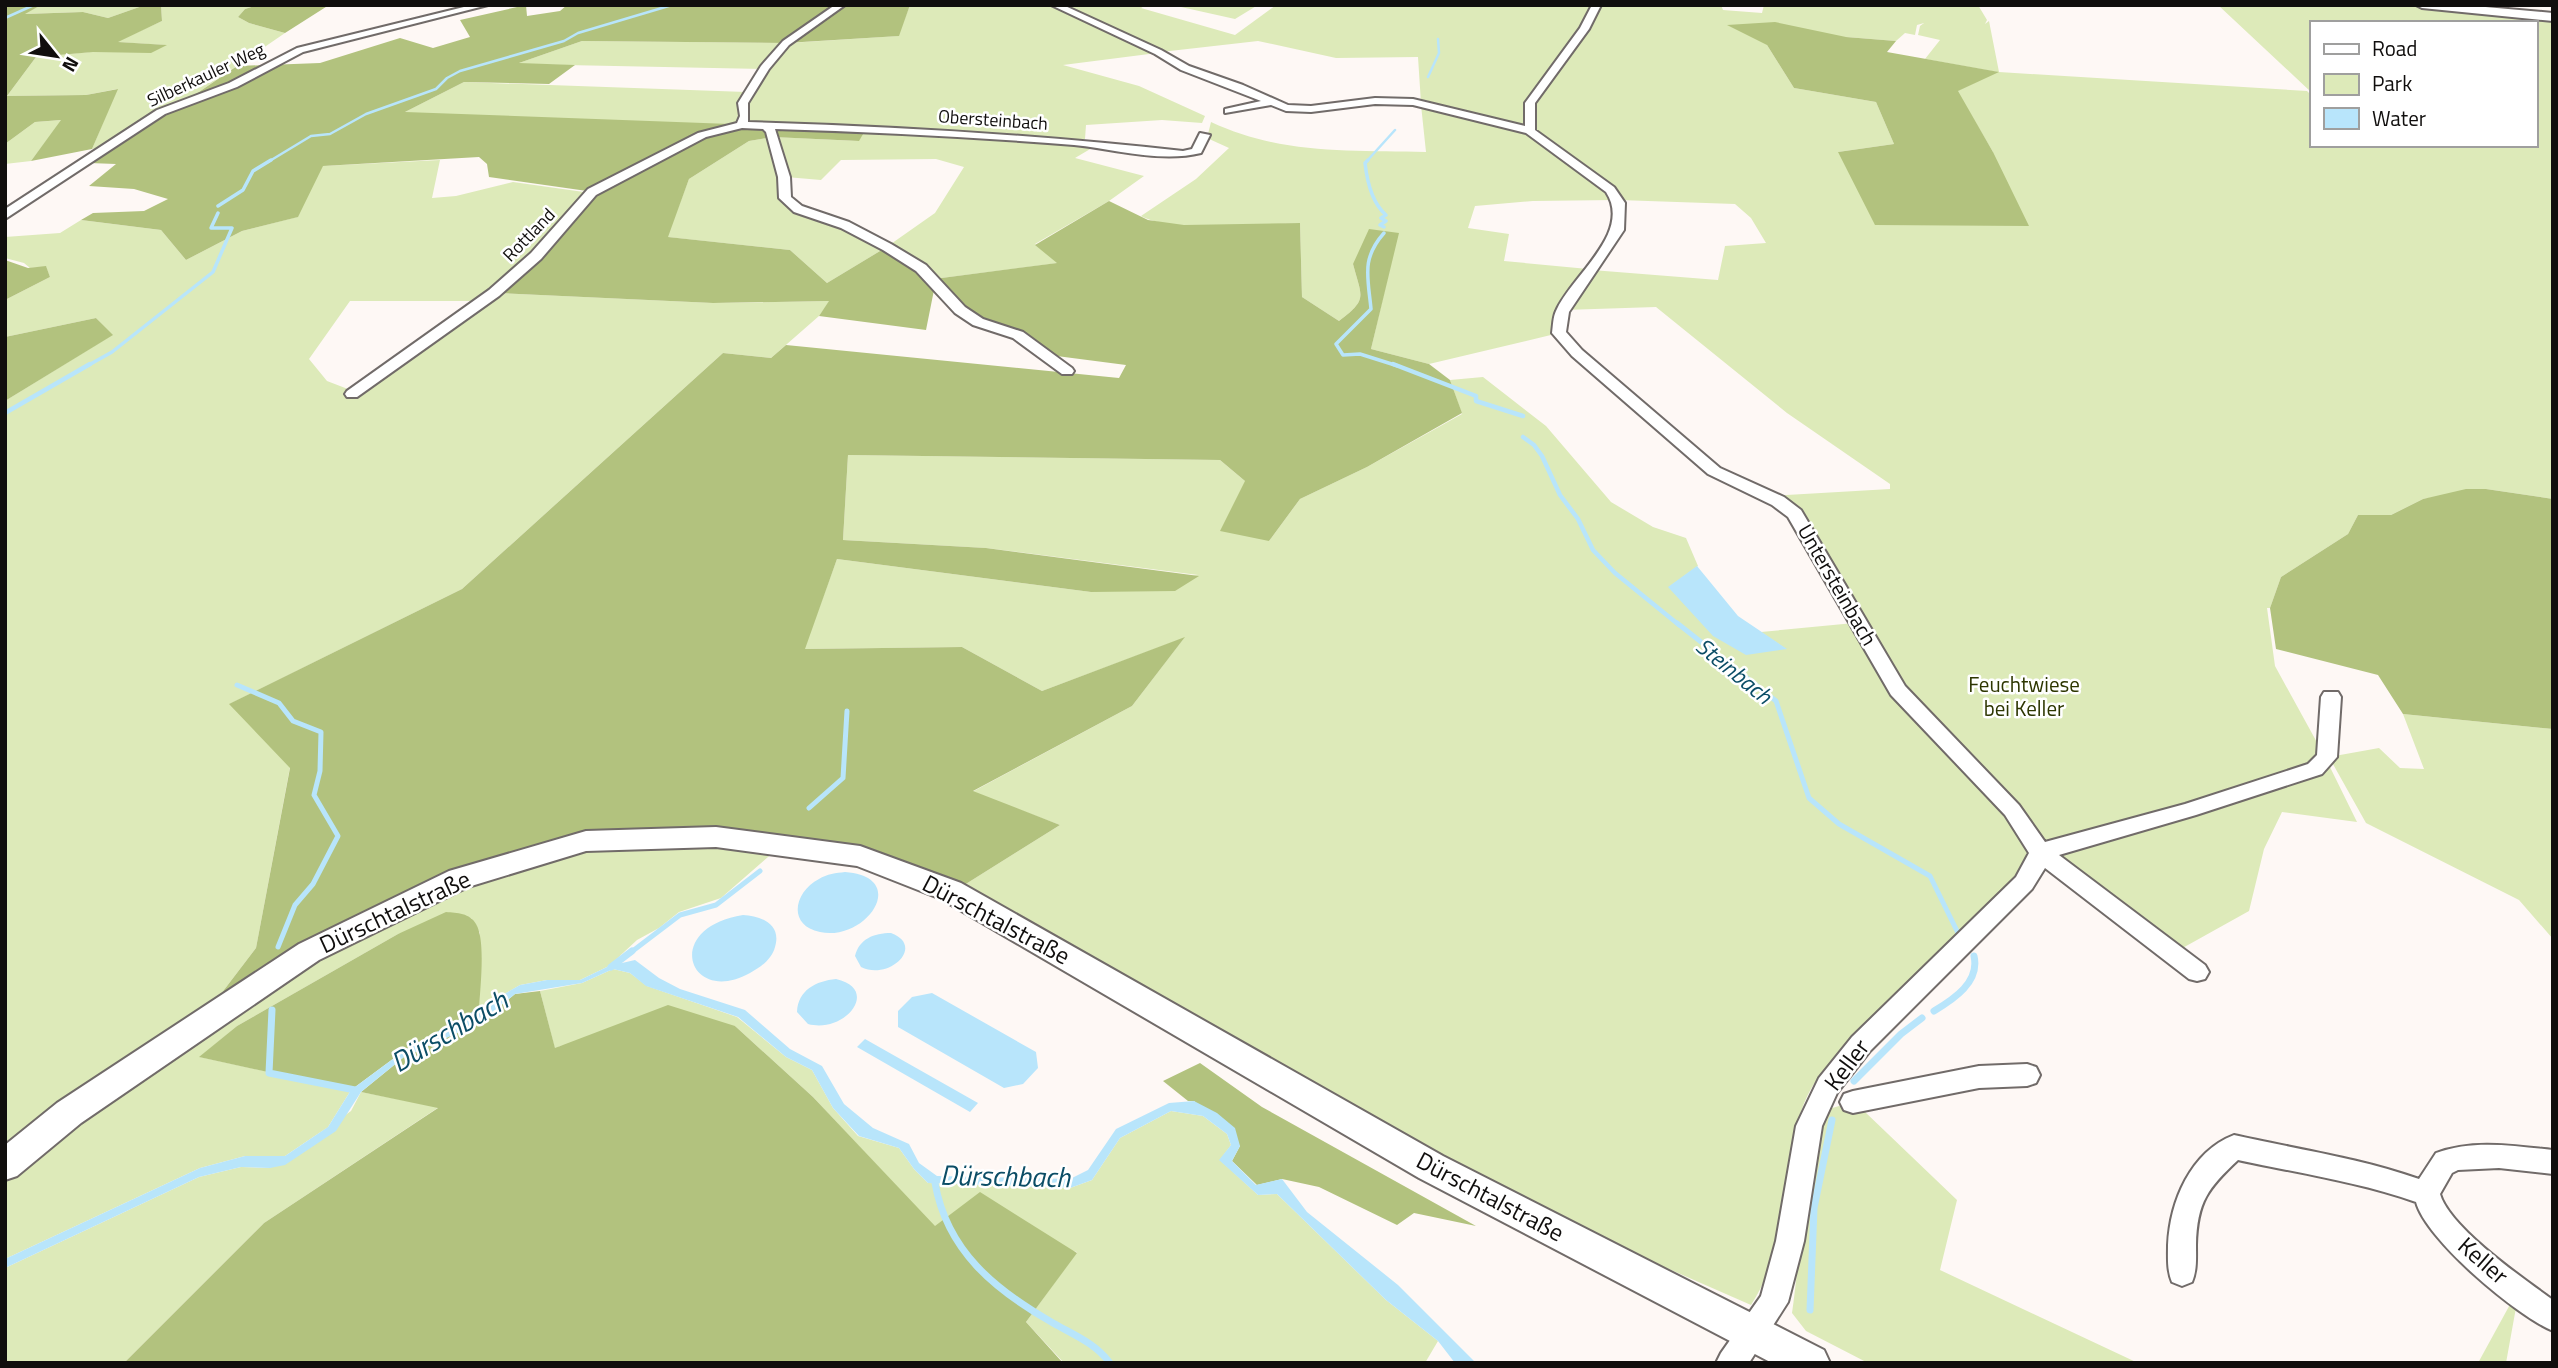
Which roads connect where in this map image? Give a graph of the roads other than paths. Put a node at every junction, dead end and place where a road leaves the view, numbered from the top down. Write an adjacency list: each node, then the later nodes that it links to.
1 (484, 5): 13 (street, Silberkauler Weg)
2 (841, 5): 9 (street)
3 (1055, 5): 7 (street)
4 (1597, 5): 11 (street)
5 (2422, 5): 6 (main road)
6 (2553, 17)
7 (1271, 102): 8 (street); 11 (street)
8 (1229, 111)
9 (742, 125): 10 (street, Rottland); 15 (street, Rottland)
10 (767, 127): 12 (street, Obersteinbach); 14 (street)
11 (1530, 131): 17 (street, Untersteinbach)
12 (1204, 135)
13 (5, 215)
14 (1067, 371)
15 (352, 394)
16 (2331, 697): 17 (street)
17 (2040, 852): 18 (street); 26 (street, Keller)
18 (2197, 972)
19 (2027, 1075): 20 (street, Keller)
20 (1853, 1102)
21 (2553, 1162): 23 (street)
22 (5, 1165): 26 (main road, Dürschtalstraße)
23 (2427, 1194): 24 (street); 25 (street, Keller)
24 (2182, 1273)
25 (2553, 1317)
26 (1742, 1348): 27 (main road, Dürschtalstraße)
27 (1811, 1363)

